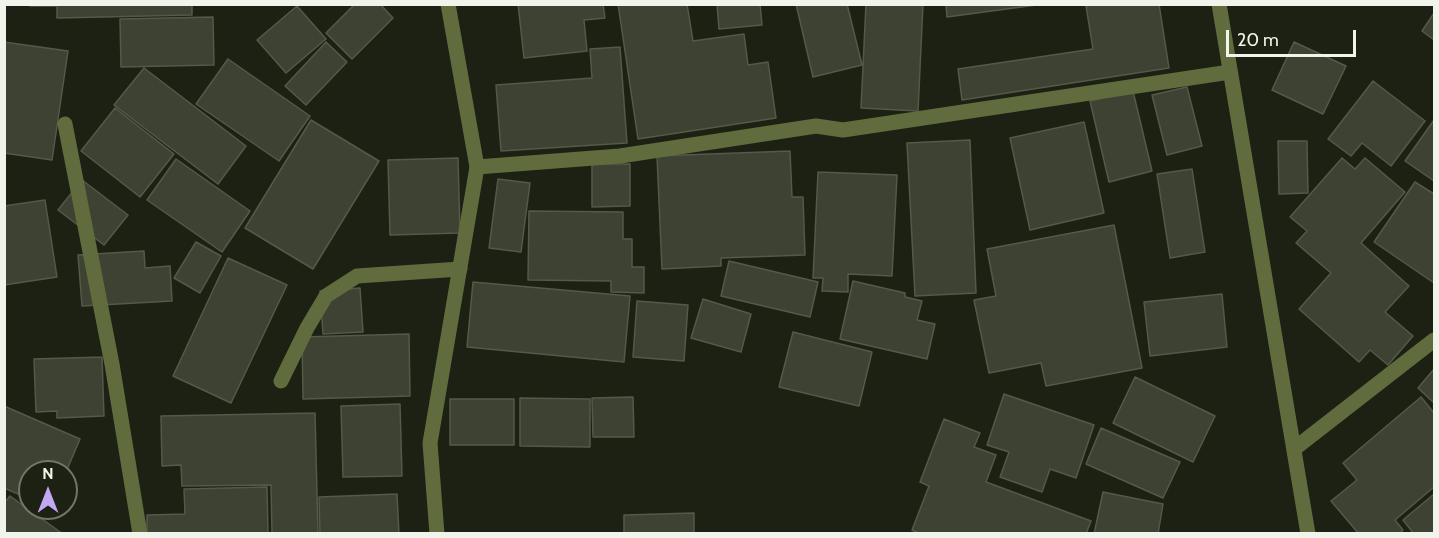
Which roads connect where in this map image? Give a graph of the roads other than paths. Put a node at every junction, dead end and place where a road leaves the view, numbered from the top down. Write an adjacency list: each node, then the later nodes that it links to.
1 (448, 4): 5 (street)
2 (1219, 4): 3 (street)
3 (1230, 72): 5 (street); 9 (street)
4 (65, 124): 10 (street)
5 (477, 166): 6 (street)
6 (460, 269): 8 (street); 11 (street)
7 (1434, 342): 9 (street)
8 (281, 381)
9 (1294, 449): 12 (street)
10 (140, 534)
11 (437, 534)
12 (1308, 534)

